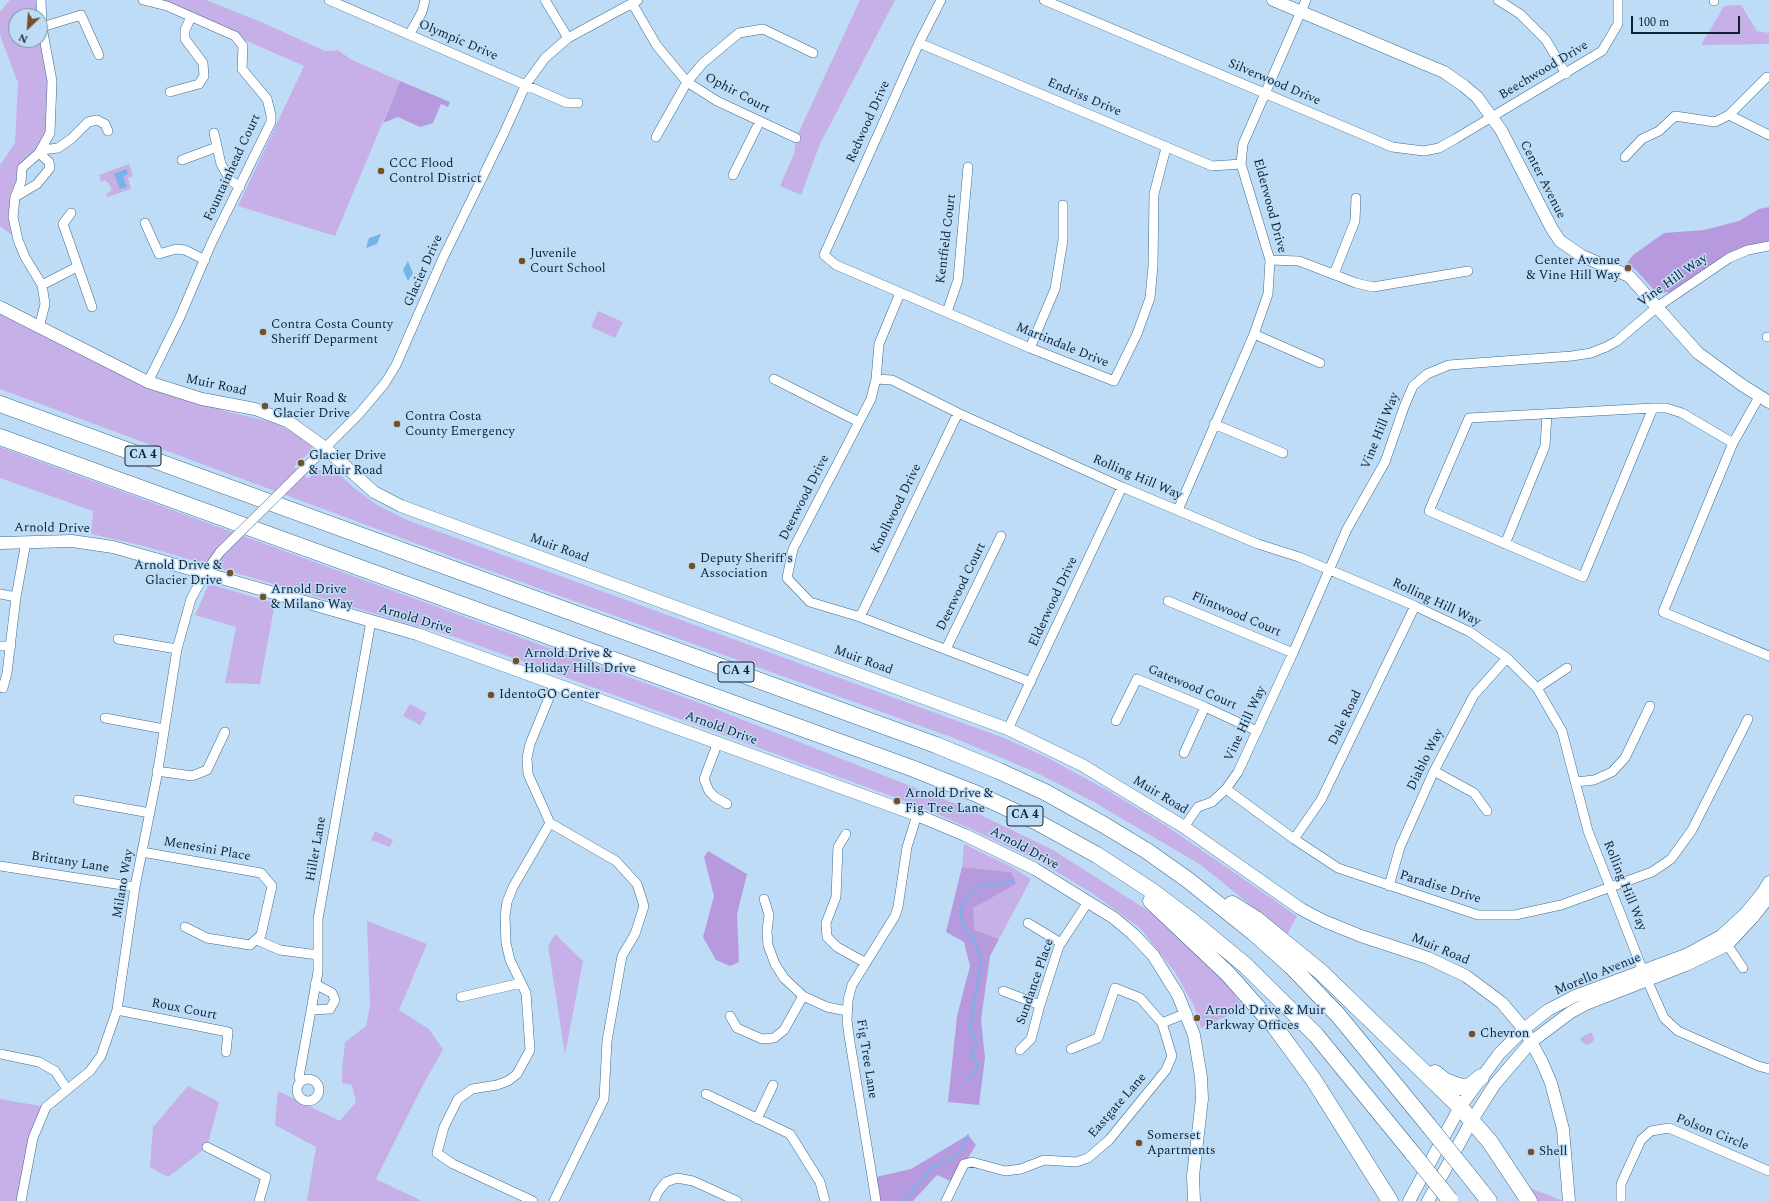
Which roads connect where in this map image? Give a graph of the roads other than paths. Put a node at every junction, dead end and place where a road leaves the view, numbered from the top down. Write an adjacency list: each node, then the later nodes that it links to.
1 (143, 0): 13 (street, Fountainhead Court)
2 (329, 0): 15 (street, Olympic Drive)
3 (425, 0): 15 (street)
4 (545, 0): 16 (street)
5 (941, 0): 17 (street, Redwood Drive)
6 (1044, 0): 26 (street, Silverwood Drive)
7 (1273, 0): 12 (street, Center Avenue)
8 (1306, 0): 12 (street, Elderwood Drive)
9 (1498, 0): 21 (street)
10 (1618, 0): 21 (street, Beechwood Drive)
11 (635, 2): 16 (street, Glacier Drive); 23 (street, Ophir Court)
12 (1301, 12): 26 (street, Elderwood Drive); 29 (street, Center Avenue)
13 (191, 17): 25 (street); 44 (street, Fountainhead Court)
14 (48, 25): 20 (street)
15 (409, 34): 24 (street, Olympic Drive)
16 (568, 38): 24 (street, Glacier Drive)
17 (919, 43): 37 (street, Endriss Drive); 51 (street, Redwood Drive)
18 (46, 48): 38 (street)
19 (814, 53): 23 (street)
20 (99, 54)
21 (1566, 74): 29 (street, Beechwood Drive)
22 (1767, 77): 28 (street)
23 (687, 82): 30 (street, Ophir Court); 34 (street)
24 (526, 84): 27 (street, Olympic Drive); 79 (street, Glacier Drive)
25 (170, 92)
26 (1266, 94): 29 (street, Silverwood Drive); 41 (street, Elderwood Drive)
27 (578, 103)
28 (1729, 114): 33 (street); 39 (street)
29 (1493, 118): 59 (street, Center Avenue)
30 (760, 121): 35 (street, Ophir Court); 43 (street)
31 (108, 131): 38 (street)
32 (214, 133): 36 (street)
33 (1769, 135)
34 (656, 138)
35 (796, 138)
36 (217, 147): 40 (street); 44 (street)
37 (1166, 148): 41 (street, Endriss Drive); 65 (street, Martindale Drive)
38 (40, 152): 45 (street); 45 (street)
39 (1625, 157)
40 (182, 160)
41 (1241, 164): 53 (street, Elderwood Drive)
42 (968, 167): 62 (street, Kentfield Court)
43 (733, 175)
44 (240, 187): 52 (street, Fountainhead Court)
45 (15, 197): 57 (street)
46 (1356, 198): 56 (street)
47 (1063, 205): 65 (street)
48 (71, 213): 54 (street)
49 (145, 223): 52 (street)
50 (1769, 245): 59 (street, Vine Hill Way)
51 (824, 255): 58 (street, Martindale Drive)
52 (205, 260): 69 (street, Fountainhead Court)
53 (1270, 260): 56 (street); 64 (street, Elderwood Drive)
54 (77, 267): 57 (street); 61 (street)
55 (1468, 272): 56 (street)
56 (1334, 274)
57 (42, 284): 63 (street)
58 (900, 293): 62 (street, Martindale Drive); 68 (street, Deerwood Drive)
59 (1656, 306): 70 (street, Center Avenue); 88 (street, Vine Hill Way)
60 (0, 307): 63 (street, Muir Road)
61 (92, 307)
62 (947, 312): 65 (street, Martindale Drive)
63 (40, 328): 69 (street, Muir Road)
64 (1254, 334): 66 (street); 76 (street, Elderwood Drive)
65 (1030, 348)
66 (1320, 363)
67 (774, 379): 75 (street)
68 (876, 379): 73 (street, Rolling Hill Way); 75 (street, Deerwood Drive)
69 (148, 382): 79 (street, Muir Road)
70 (1764, 400): 78 (street)
71 (0, 404): 140 (highway, CA 4)
72 (1653, 408): 74 (street); 78 (street); 86 (street)
73 (958, 413): 81 (street, Rolling Hill Way); 94 (street, Knollwood Drive)
74 (1547, 414): 86 (street); 86 (street)
75 (859, 422): 94 (street, Deerwood Drive)
76 (1214, 424): 80 (street); 82 (street, Elderwood Drive)
77 (0, 437): 135 (highway, CA 4)
78 (1733, 443): 102 (street)
79 (324, 447): 87 (street, Glacier Drive, bridge); 115 (street, Muir Road)
80 (1283, 453)
81 (1122, 487): 82 (street, Rolling Hill Way); 105 (street, Elderwood Drive)
82 (1178, 510): 88 (street, Rolling Hill Way)
83 (1001, 536): 100 (street, Deerwood Court)
84 (26, 542): 85 (street, Arnold Drive); 89 (street, Arnold Drive); 91 (street)
85 (0, 543)
86 (1505, 544)
87 (220, 552): 89 (street, Milano Way)
88 (1328, 570): 93 (street, Rolling Hill Way); 101 (street, Vine Hill Way)
89 (205, 573): 95 (street, Arnold Drive); 99 (street, Milano Way)
90 (0, 594): 91 (street)
91 (16, 597): 98 (street)
92 (1168, 601): 101 (street, Flintwood Court)
93 (1414, 606): 103 (street, Rolling Hill Way); 132 (street, Dale Road)
94 (860, 617): 100 (street, Deerwood Drive)
95 (371, 621): 106 (street, Arnold Drive); 149 (street, Hiller Lane)
96 (118, 639): 99 (street)
97 (0, 646): 98 (street)
98 (11, 646): 107 (street)
99 (177, 649): 114 (street, Milano Way)
100 (946, 649): 105 (street, Deerwood Drive)
101 (1293, 654): 116 (street, Vine Hill Way)
102 (1769, 656)
103 (1507, 658): 108 (street, Rolling Hill Way); 121 (street, Diablo Way)
104 (1567, 668): 108 (street)
105 (1031, 682): 115 (street, Elderwood Drive)
106 (555, 683): 118 (street, Arnold Drive); 129 (street)
107 (3, 688)
108 (1537, 688): 122 (street, Rolling Hill Way)
109 (1650, 706): 122 (street)
110 (1205, 707): 113 (street, Gatewood Court); 116 (street, Gatewood Court); 119 (street)
111 (104, 718): 114 (street)
112 (1748, 719): 138 (street, Paradise Drive)
113 (1116, 721)
114 (164, 729): 120 (street, Milano Way)
115 (1008, 729): 130 (street, Muir Road)
116 (1257, 731): 123 (street, Vine Hill Way)
117 (225, 732): 120 (street)
118 (718, 742): 125 (street); 128 (street, Arnold Drive)
119 (1184, 753)
120 (157, 771): 127 (street, Milano Way)
121 (1434, 771): 126 (street); 137 (street, Diablo Way)
122 (1576, 782): 138 (street, Rolling Hill Way)
123 (1226, 789): 130 (street, Vine Hill Way); 132 (street, Paradise Drive)
124 (78, 800): 127 (street)
125 (727, 804)
126 (1487, 811)
127 (150, 813): 133 (street, Milano Way)
128 (917, 815): 143 (street, Arnold Drive); 150 (street, Fig Tree Lane)
129 (550, 823): 153 (street); 186 (street)
130 (1184, 827): 165 (street, Muir Road)
131 (846, 834): 150 (street)
132 (1294, 839): 137 (street, Paradise Drive)
133 (142, 852): 139 (street, Milano Way); 146 (street, Menesini Place)
134 (0, 866): 139 (street, Brittany Lane)
135 (1129, 875): 193 (highway); 196 (highway, CA 4, bridge)
136 (1769, 882): 147 (street, Morello Avenue)
137 (1389, 886): 138 (street, Paradise Drive)
138 (1610, 886): 152 (street, Rolling Hill Way)
139 (136, 887): 159 (street, Milano Way)
140 (1202, 890): 171 (highway); 197 (highway, CA 4, bridge)
141 (1769, 897): 147 (street, Morello Avenue)
142 (764, 899): 156 (street)
143 (1088, 902): 148 (street, Sundance Place); 162 (street, Arnold Drive)
144 (1028, 923): 148 (street)
145 (185, 926): 146 (street)
146 (257, 940): 149 (street)
147 (1724, 941): 151 (street); 152 (street, Morello Avenue)
148 (1061, 943): 158 (street, Sundance Place)
149 (318, 955): 154 (street, Hiller Lane)
150 (866, 962): 161 (street, Fig Tree Lane)
151 (1743, 968)
152 (1645, 976): 165 (street, Morello Avenue); 166 (street, Morello Avenue); 172 (street, Rolling Hill Way)
153 (521, 983): 157 (street); 185 (street)
154 (315, 984): 160 (street, Hiller Lane); 160 (street)
155 (1003, 991): 158 (street)
156 (803, 996): 161 (street); 163 (street)
157 (461, 997)
158 (1040, 1005): 168 (street, Sundance Place)
159 (116, 1010): 169 (street, Roux Court); 176 (street, Milano Way)
160 (311, 1010): 174 (street, Hiller Lane)
161 (847, 1011): 190 (street, Fig Tree Lane)
162 (1187, 1013): 164 (street); 192 (street, Arnold Drive)
163 (730, 1016)
164 (1162, 1023): 167 (street, Eastgate Lane); 191 (street, Eastgate Lane)
165 (1524, 1029): 166 (street, Muir Road); 173 (street, Morello Avenue)
166 (1531, 1042): 180 (street, Morello Avenue); 199 (street, Muir Road)
167 (1071, 1049)
168 (1020, 1050)
169 (226, 1052)
170 (0, 1054): 176 (street)
171 (1411, 1059): 173 (highway); 178 (highway)
172 (1769, 1069)
173 (1481, 1078): 178 (street, Morello Avenue)
174 (301, 1081)
175 (773, 1085): 179 (street)
176 (67, 1089): 183 (street, Milano Way)
177 (706, 1094): 179 (street)
178 (1460, 1107): 180 (highway); 194 (street, Morello Avenue)
179 (757, 1118): 189 (street)
180 (1472, 1120): 195 (street, Morello Avenue); 198 (highway)
181 (207, 1147): 184 (street)
182 (1769, 1171): 200 (street, Polson Circle)
183 (21, 1201)
184 (259, 1201)
185 (533, 1201)
186 (554, 1201)
187 (654, 1201): 188 (street)
188 (737, 1201)
189 (825, 1201)
190 (876, 1201)
191 (946, 1201)
192 (1194, 1201)
193 (1390, 1201)
194 (1409, 1201)
195 (1428, 1201)
196 (1450, 1201)
197 (1489, 1201)
198 (1529, 1201)
199 (1569, 1201)
200 (1621, 1201)

